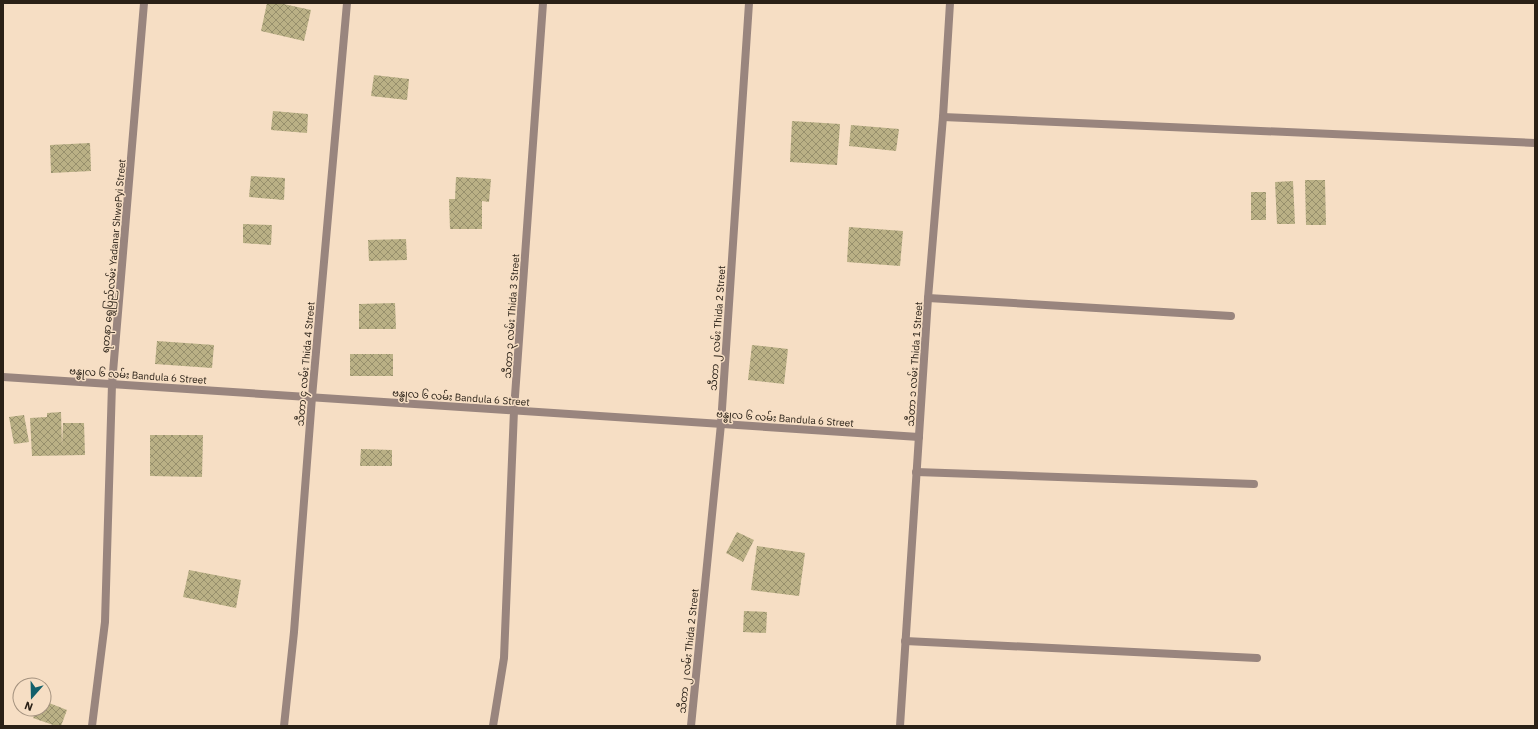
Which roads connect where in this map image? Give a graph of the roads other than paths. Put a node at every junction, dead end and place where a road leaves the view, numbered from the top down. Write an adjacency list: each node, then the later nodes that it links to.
1 (144, 3): 11 (street, ရတနာ ရွေပြည်လမ်း Yadanar ShwePyi Street)
2 (347, 3): 12 (street, သီတာ ၄ လမ်း Thida 4 Street)
3 (543, 3): 13 (street, သီတာ ၃ လမ်း Thida 3 Street)
4 (749, 3): 14 (street, သီတာ ၂ လမ်း Thida 2 Street)
5 (950, 3): 6 (street, သီတာ ၁ လမ်း Thida 1 Street)
6 (943, 117): 7 (street); 8 (street, သီတာ ၁ လမ်း Thida 1 Street)
7 (1535, 143)
8 (928, 298): 9 (street); 15 (street, သီတာ ၁ လမ်း Thida 1 Street)
9 (1231, 316)
10 (3, 376): 11 (street, ဗန္ဓုလ ၆ လမ်း Bandula 6 Street)
11 (112, 384): 12 (street, ဗန္ဓုလ ၆ လမ်း Bandula 6 Street); 20 (street, ရတနာ ရွေပြည်လမ်း Yadanar ShwePyi Street)
12 (312, 397): 13 (street, ဗန္ဓုလ ၆ လမ်း Bandula 6 Street); 21 (street, သီတာ ၄ လမ်း Thida 4 Street)
13 (514, 410): 14 (street, ဗန္ဓုလ ၆ လမ်း Bandula 6 Street); 22 (street, သီတာ ၃ လမ်း Thida 3 Street)
14 (721, 424): 15 (street, ဗန္ဓုလ ၆ လမ်း Bandula 6 Street); 23 (street, သီတာ ၂ လမ်း Thida 2 Street)
15 (918, 437): 16 (street, သီတာ ၁ လမ်း Thida 1 Street)
16 (916, 472): 17 (street); 18 (street, သီတာ ၁ လမ်း Thida 1 Street)
17 (1254, 484)
18 (905, 641): 19 (street); 24 (street, သီတာ ၁ လမ်း Thida 1 Street)
19 (1257, 658)
20 (92, 726)
21 (284, 726)
22 (493, 726)
23 (691, 726)
24 (900, 726)

